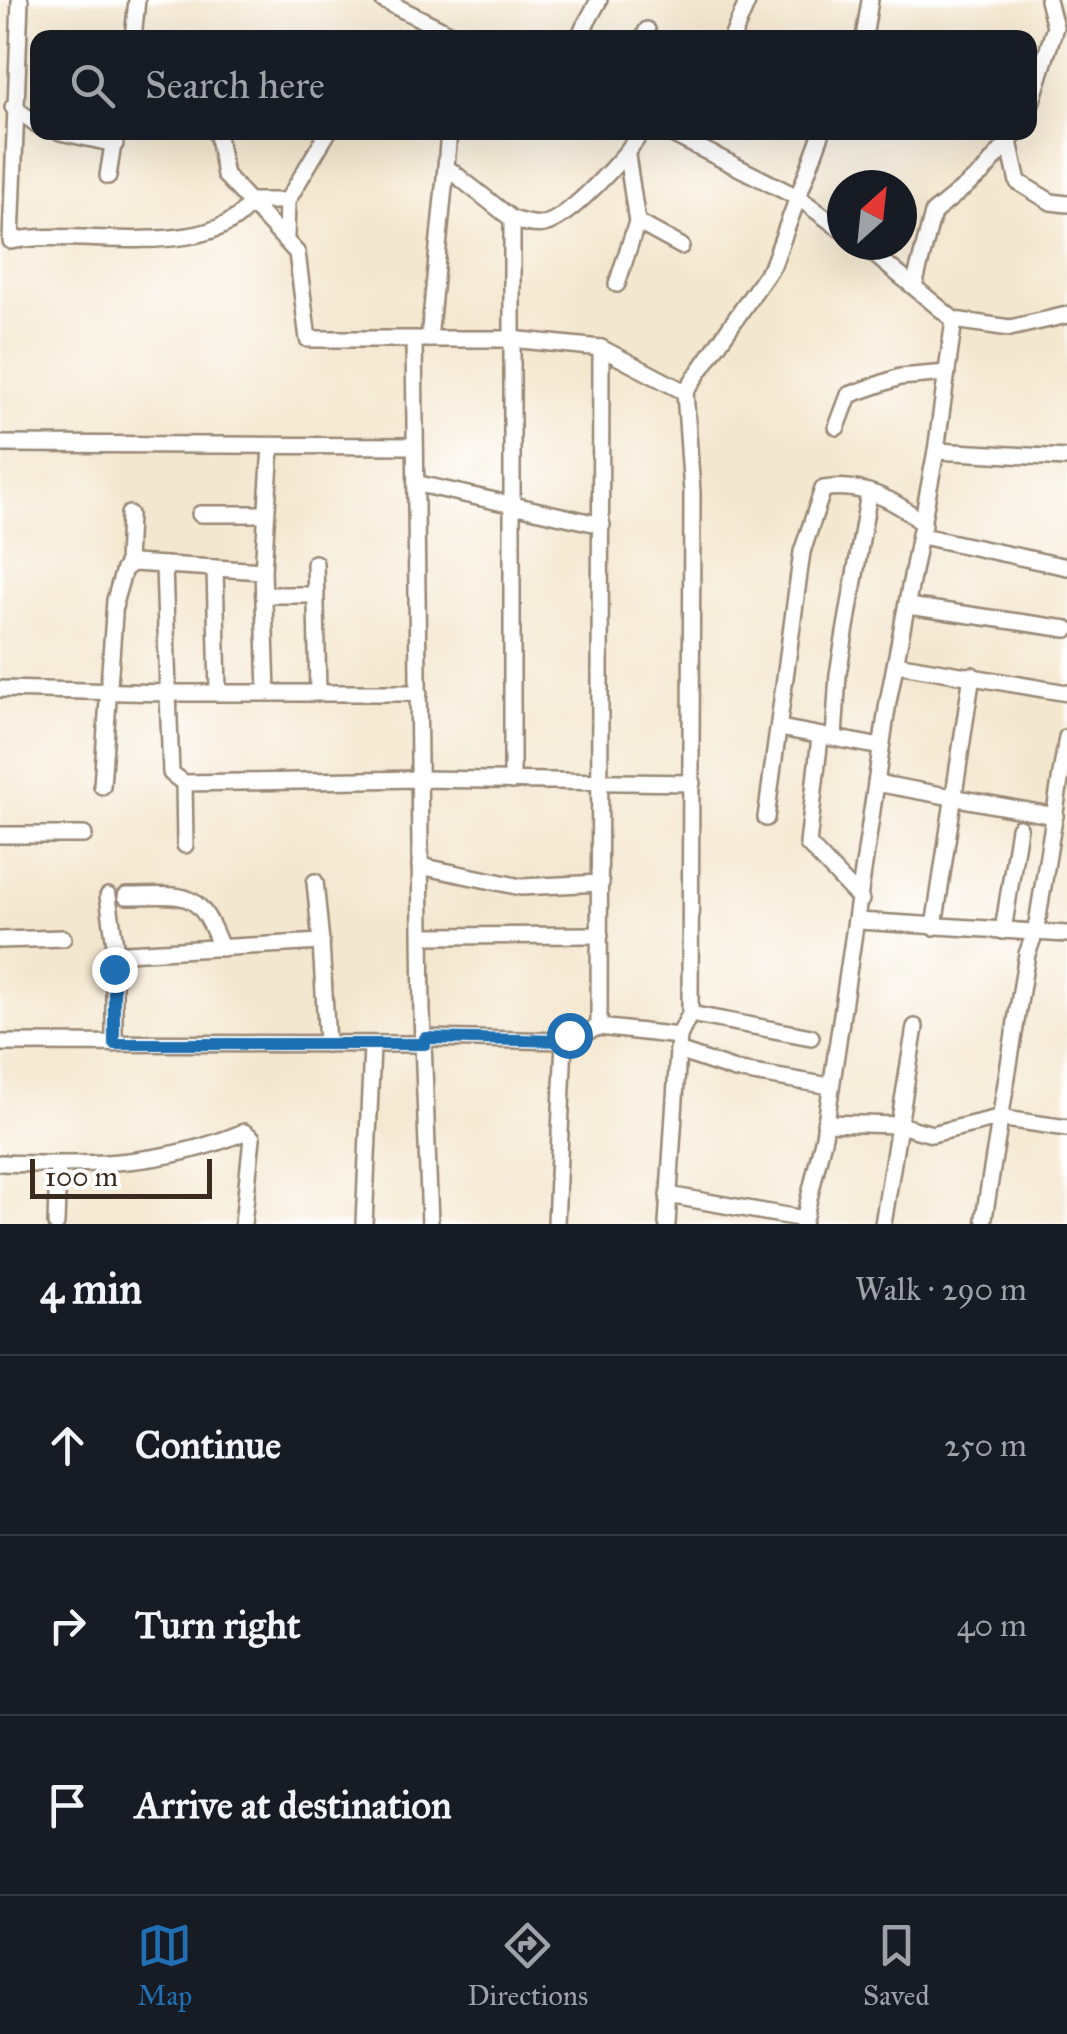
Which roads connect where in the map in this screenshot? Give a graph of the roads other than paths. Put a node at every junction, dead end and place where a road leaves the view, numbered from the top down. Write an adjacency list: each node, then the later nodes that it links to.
1 (20, 0): 14 (street)
2 (137, 0): 9 (street)
3 (384, 0): 8 (street)
4 (599, 0): 11 (street)
5 (748, 0): 12 (street)
6 (870, 0): 13 (street)
7 (1048, 0): 16 (street)
8 (406, 4): 10 (street)
9 (133, 30)
10 (447, 30)
11 (582, 30)
12 (735, 30)
13 (865, 30)
14 (19, 69): 15 (street); 17 (street)
15 (30, 70)
16 (1037, 84)
17 (13, 106): 18 (street); 33 (street)
18 (30, 119)
19 (115, 140): 30 (street)
20 (218, 140): 33 (street)
21 (323, 140): 32 (street)
22 (448, 140): 29 (street)
23 (636, 140): 28 (street)
24 (686, 140): 31 (street)
25 (819, 140): 31 (street)
26 (1013, 140): 42 (street)
27 (1014, 140): 34 (street)
28 (627, 154): 36 (street); 37 (street)
29 (446, 167): 36 (street); 45 (street)
30 (108, 176)
31 (799, 198): 35 (street); 49 (street)
32 (287, 201): 33 (street); 38 (street)
33 (252, 202): 38 (street)
34 (1067, 204)
35 (827, 219)
36 (512, 220): 46 (street)
37 (637, 222): 39 (street); 41 (street)
38 (286, 236): 45 (street)
39 (681, 246)
40 (882, 260): 42 (street)
41 (618, 284)
42 (914, 286): 44 (street)
43 (1067, 316): 44 (street)
44 (954, 320): 48 (street)
45 (422, 340): 46 (street); 53 (street)
46 (510, 340): 47 (street); 58 (street)
47 (600, 348): 49 (street); 62 (street)
48 (947, 372): 50 (street); 54 (street)
49 (685, 392): 92 (street)
50 (837, 427)
51 (0, 444): 52 (street)
52 (271, 446): 53 (street); 61 (street)
53 (416, 446): 56 (street)
54 (936, 451): 55 (street); 63 (street)
55 (1067, 458)
56 (419, 484): 58 (street); 83 (street)
57 (869, 493): 63 (street); 84 (street); 86 (street)
58 (510, 506): 62 (street); 89 (street)
59 (128, 514): 65 (street)
60 (200, 514): 61 (street)
61 (266, 514): 69 (street)
62 (602, 525): 91 (street)
63 (923, 530): 67 (street); 72 (street)
64 (316, 563): 71 (street)
65 (127, 565): 66 (street); 77 (street)
66 (164, 565): 68 (street); 78 (street)
67 (1067, 567)
68 (215, 568): 69 (street); 79 (street)
69 (262, 571): 70 (street)
70 (264, 595): 71 (street); 80 (street)
71 (316, 595): 81 (street)
72 (908, 606): 73 (street); 74 (street)
73 (1067, 629)
74 (896, 664): 75 (street); 87 (street)
75 (972, 674): 82 (street); 95 (street)
76 (0, 689): 77 (street)
77 (110, 691): 78 (street); 94 (street)
78 (168, 692): 79 (street); 90 (street)
79 (218, 692): 80 (street)
80 (267, 692): 81 (street)
81 (318, 692): 83 (street)
82 (1067, 692)
83 (419, 693): 88 (street)
84 (780, 728): 86 (street); 97 (street)
85 (1067, 736): 96 (street)
86 (827, 738): 87 (street); 107 (street)
87 (881, 747): 93 (street)
88 (418, 780): 89 (street); 90 (street); 102 (street)
89 (512, 780): 91 (street)
90 (184, 783): 101 (street)
91 (602, 783): 92 (street); 104 (street)
92 (692, 783): 120 (street)
93 (876, 783): 95 (street); 107 (street)
94 (102, 786)
95 (950, 796): 96 (street); 109 (street)
96 (1055, 816): 110 (street)
97 (766, 818)
98 (1019, 828): 111 (street)
99 (84, 835): 100 (street)
100 (0, 836)
101 (186, 845)
102 (420, 866): 104 (street); 114 (street)
103 (315, 882): 117 (street)
104 (600, 883): 113 (street)
105 (108, 896): 119 (street)
106 (126, 896): 118 (street)
107 (861, 900): 108 (street)
108 (858, 921): 109 (street); 131 (street)
109 (934, 927): 111 (street)
110 (1036, 930): 111 (street); 112 (street); 132 (street)
111 (1003, 932)
112 (1067, 934)
113 (600, 935): 114 (street); 121 (street)
114 (422, 936): 124 (street)
115 (62, 938): 116 (street)
116 (0, 940)
117 (321, 942): 118 (street); 129 (street)
118 (220, 948): 119 (street)
119 (117, 959): 128 (street)
120 (690, 1014): 123 (street); 126 (street)
121 (599, 1027): 125 (street); 126 (street)
122 (915, 1027): 134 (street)
123 (811, 1037)
124 (425, 1041): 125 (street); 130 (street); 144 (street)
125 (564, 1041): 145 (street)
126 (679, 1043): 131 (street); 138 (street)
127 (0, 1044): 128 (street)
128 (114, 1044): 129 (street)
129 (327, 1044): 130 (street)
130 (372, 1047): 143 (street)
131 (830, 1086): 133 (street)
132 (998, 1118): 134 (street); 135 (street); 139 (street)
133 (825, 1123): 134 (street); 140 (street)
134 (899, 1125): 147 (street)
135 (1067, 1128)
136 (0, 1163): 137 (street)
137 (58, 1165): 141 (street); 142 (street)
138 (668, 1196): 140 (street); 146 (street)
139 (984, 1218)
140 (803, 1222)
141 (56, 1224)
142 (242, 1224)
143 (364, 1224)
144 (430, 1224)
145 (556, 1224)
146 (668, 1224)
147 (884, 1224)

